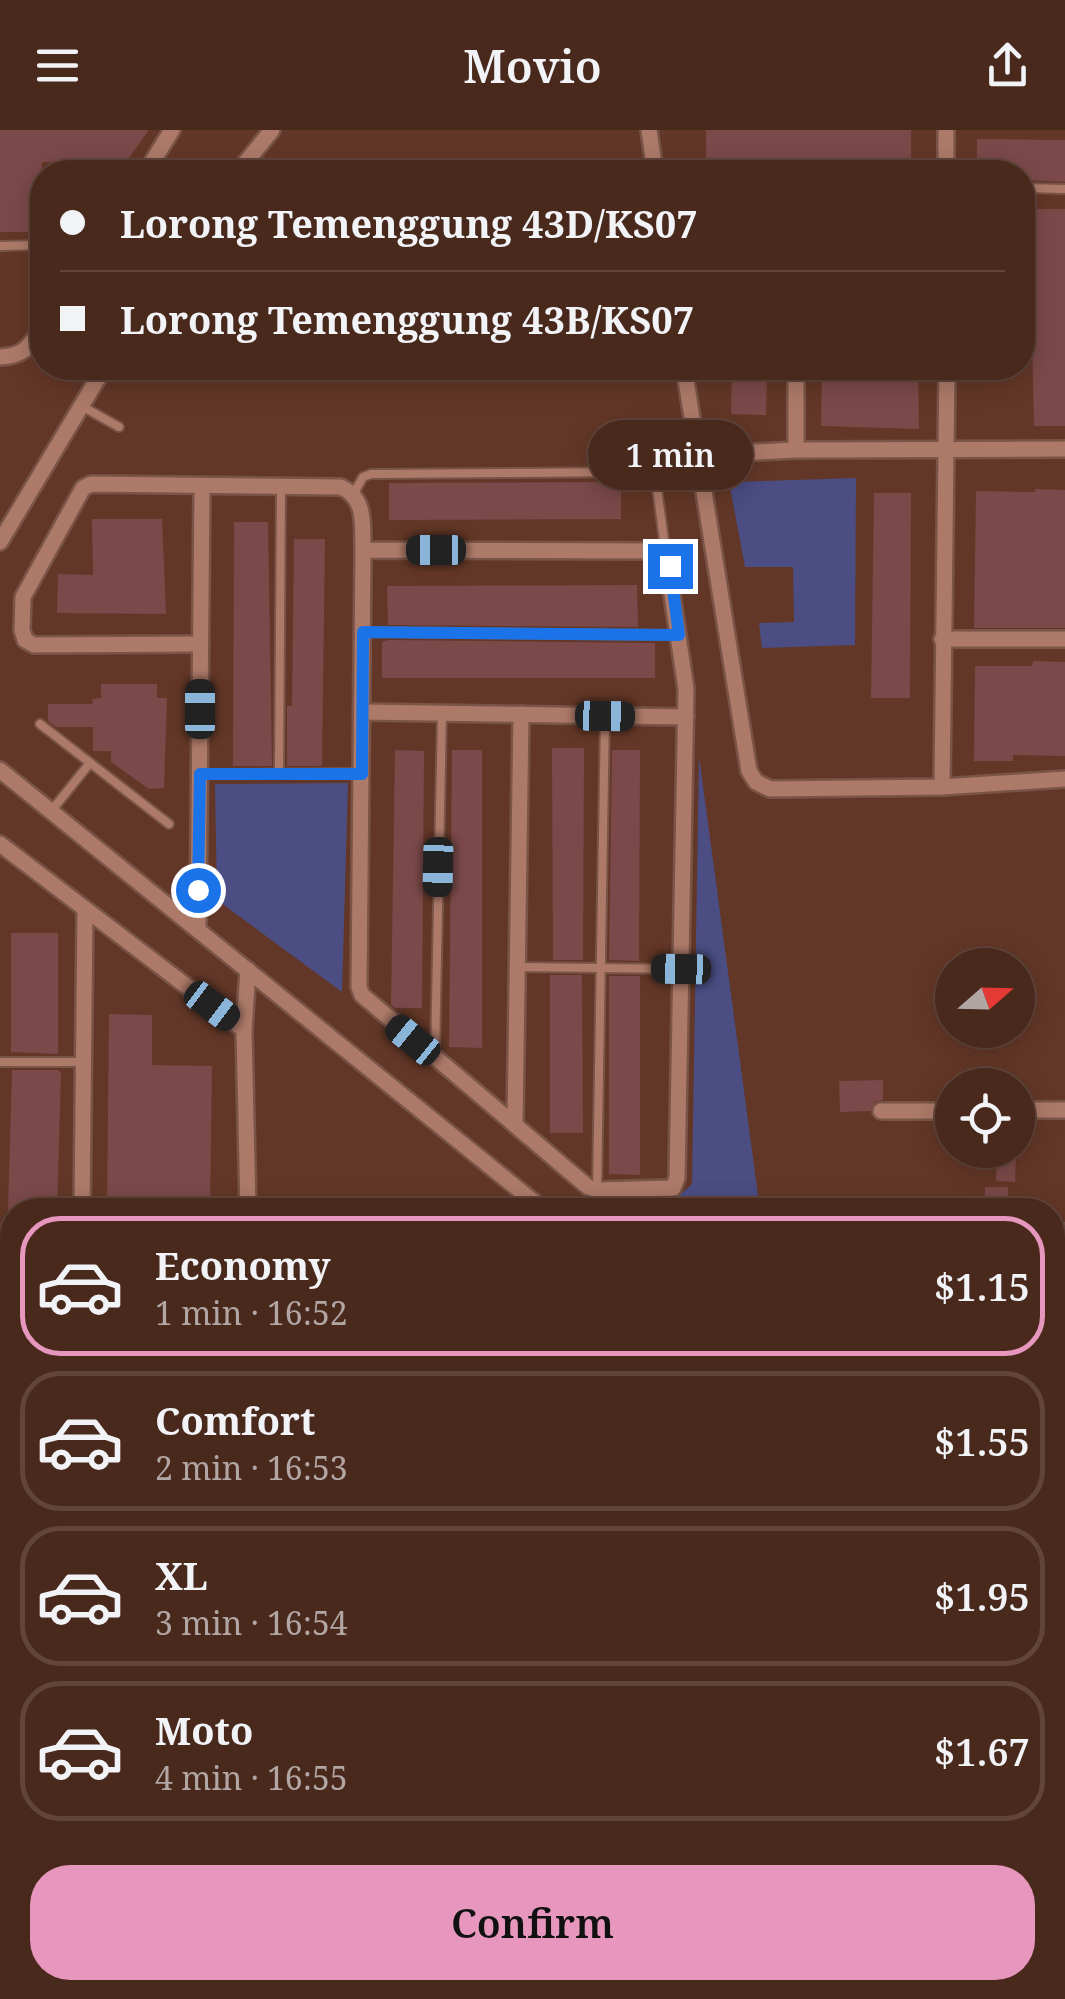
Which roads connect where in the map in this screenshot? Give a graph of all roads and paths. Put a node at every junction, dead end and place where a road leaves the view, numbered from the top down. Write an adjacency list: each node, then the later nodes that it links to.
1 (172, 130): 5 (street)
2 (272, 130): 6 (street)
3 (648, 130): 7 (street)
4 (946, 130): 8 (street)
5 (153, 160)
6 (248, 160)
7 (653, 160)
8 (946, 160)
9 (1035, 188): 10 (lane)
10 (1065, 189)
11 (30, 245): 12 (lane)
12 (0, 246)
13 (30, 346): 14 (street)
14 (0, 357)
15 (96, 380): 19 (street)
16 (686, 380): 24 (street)
17 (796, 380): 23 (street)
18 (947, 380): 21 (street)
19 (80, 406): 20 (lane); 28 (street)
20 (119, 427)
21 (948, 449): 22 (street); 23 (street); 34 (street)
22 (1065, 449)
23 (796, 450): 24 (street)
24 (696, 455): 48 (street)
25 (202, 486): 26 (street); 35 (street); 35 (street)
26 (281, 486): 27 (street); 45 (lane)
27 (354, 493): 29 (street); 30 (lane)
28 (0, 542)
29 (363, 550): 30 (street); 31 (street)
30 (666, 555): 32 (street)
31 (363, 632): 32 (lane); 36 (street)
32 (679, 635): 40 (street)
33 (1065, 639): 34 (street)
34 (942, 640): 48 (street)
35 (200, 644): 44 (street)
36 (363, 712): 37 (street); 46 (street)
37 (442, 713): 38 (street); 59 (lane)
38 (521, 714): 39 (street); 54 (street)
39 (605, 716): 40 (street); 55 (lane)
40 (686, 717): 56 (street)
41 (40, 724): 42 (lane)
42 (90, 763): 49 (lane); 50 (lane)
43 (0, 770): 49 (street)
44 (200, 774): 45 (lane); 53 (street)
45 (280, 774): 46 (lane)
46 (362, 774): 59 (street)
47 (1065, 779): 48 (street)
48 (942, 787)
49 (51, 811): 53 (street)
50 (169, 824)
51 (0, 844): 52 (street)
52 (85, 910): 58 (street); 61 (street)
53 (198, 930): 57 (street)
54 (517, 966): 55 (lane); 66 (street)
55 (599, 968): 56 (lane); 67 (lane)
56 (681, 969): 67 (street)
57 (248, 970): 58 (street); 70 (street)
58 (244, 1030): 69 (street)
59 (435, 1058): 66 (street)
60 (0, 1062): 61 (lane)
61 (84, 1062): 68 (street)
62 (1035, 1110): 63 (street)
63 (1065, 1110)
64 (881, 1111): 65 (street)
65 (935, 1111)
66 (514, 1124): 67 (street)
67 (598, 1190)
68 (82, 1198)
69 (248, 1198)
70 (529, 1198)

